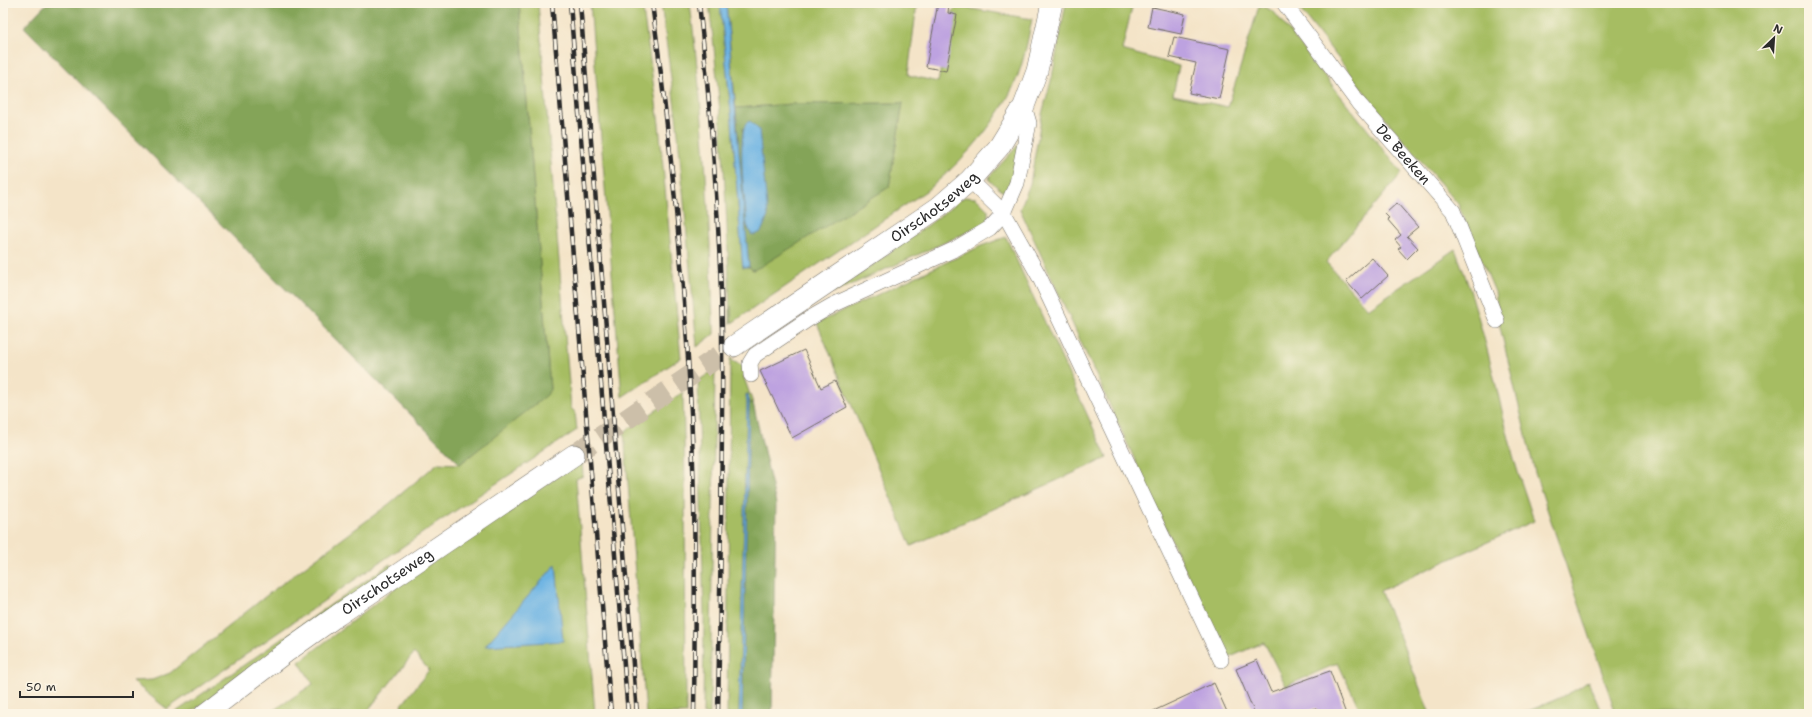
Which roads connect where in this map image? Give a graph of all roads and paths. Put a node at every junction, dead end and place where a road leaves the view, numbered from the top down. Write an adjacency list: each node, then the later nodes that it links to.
1 (1052, 3): 3 (street, Oirschotseweg)
2 (1284, 3): 6 (street, De Beeken)
3 (1024, 106): 4 (street, Oirschotseweg); 5 (street)
4 (970, 180): 5 (street); 7 (street, Oirschotseweg)
5 (1004, 213): 8 (street); 10 (street)
6 (1497, 322)
7 (734, 346)
8 (751, 375)
9 (574, 455): 11 (street, Oirschotseweg)
10 (1221, 660)
11 (205, 714)

